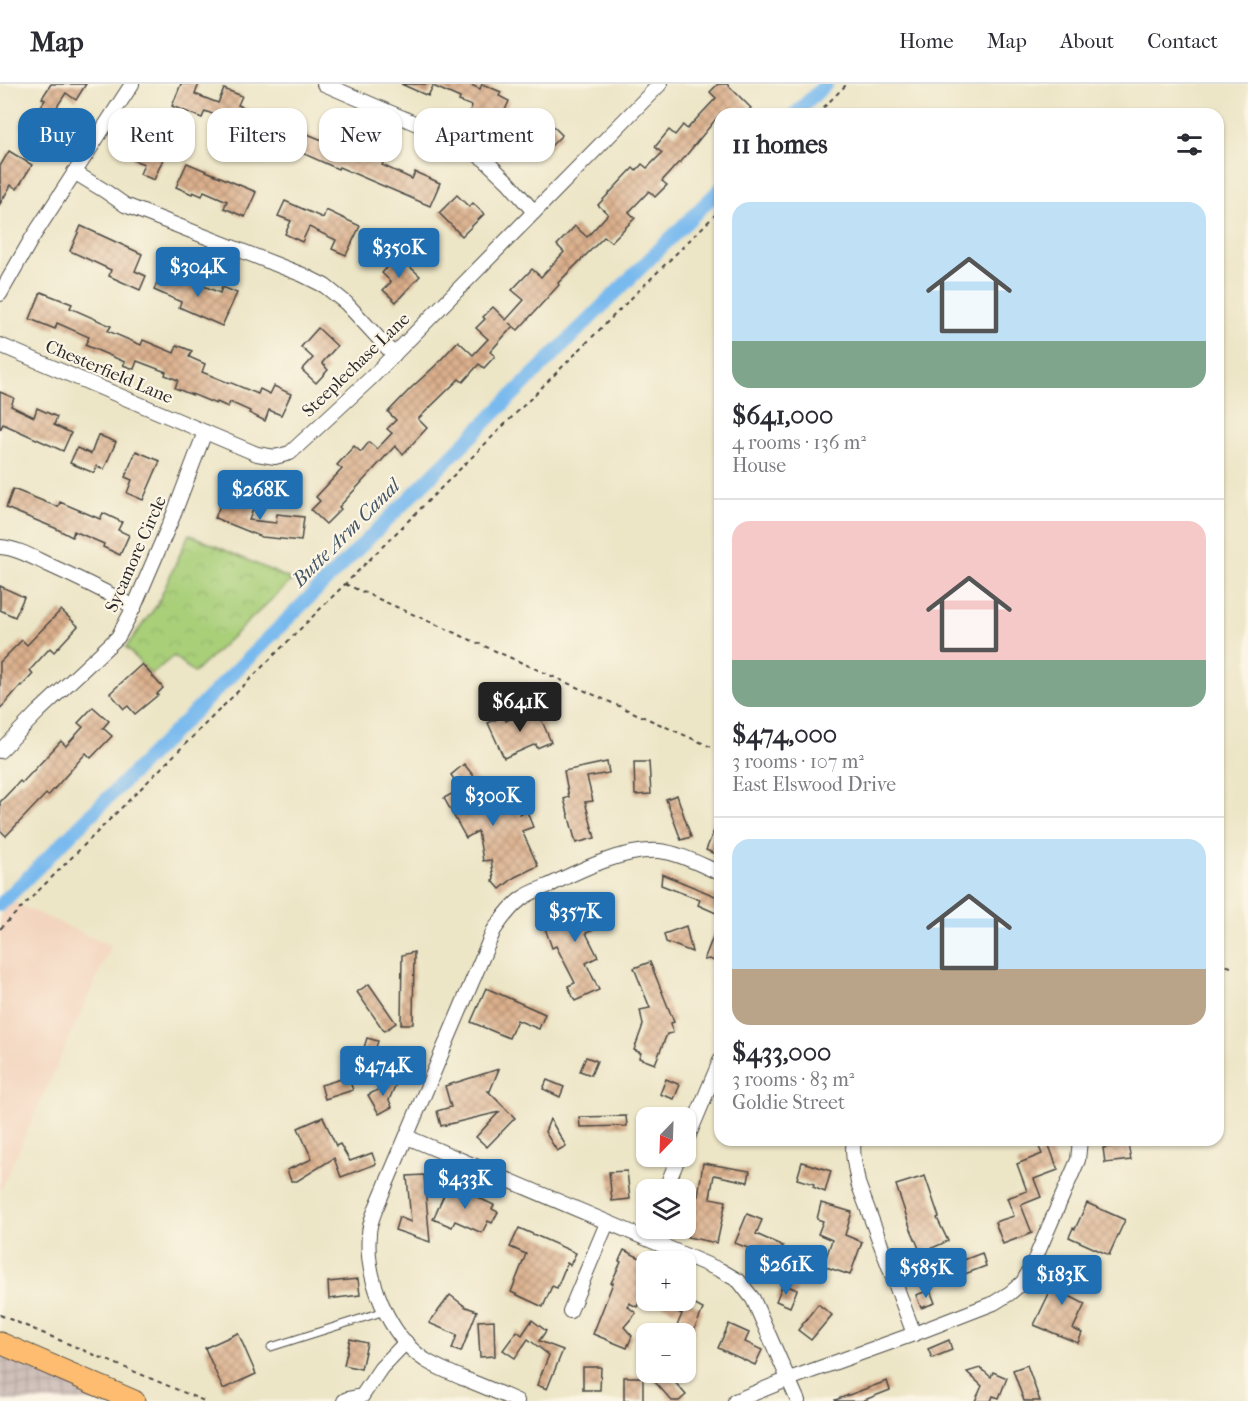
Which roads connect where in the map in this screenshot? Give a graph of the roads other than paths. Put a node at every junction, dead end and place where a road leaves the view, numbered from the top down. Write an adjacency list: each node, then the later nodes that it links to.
1 (132, 84): 4 (street)
2 (324, 84): 5 (street)
3 (660, 84): 5 (street, Steeplechase Lane)
4 (74, 172): 6 (street); 8 (street)
5 (534, 212): 8 (street, Steeplechase Lane)
6 (0, 294)
7 (0, 345): 9 (street, Chesterfield Lane)
8 (394, 355): 9 (street, Steeplechase Lane)
9 (205, 432): 11 (street, Sycamore Circle)
10 (0, 547): 11 (street)
11 (134, 607): 12 (street, Sycamore Circle)
12 (0, 751)
13 (714, 870): 16 (street)
14 (714, 1075): 15 (street)
15 (696, 1118)
16 (407, 1137): 19 (street); 22 (street)
17 (853, 1146): 24 (street)
18 (1079, 1146): 24 (street)
19 (607, 1223): 20 (street); 23 (street)
20 (636, 1231)
21 (657, 1239): 28 (street)
22 (385, 1311): 25 (street); 27 (lane)
23 (570, 1311)
24 (914, 1334): 28 (street)
25 (406, 1342): 29 (street); 32 (street)
26 (0, 1343): 30 (main road)
27 (271, 1347)
28 (789, 1379): 33 (street); 34 (street)
29 (368, 1399): 31 (street)
30 (135, 1401)
31 (344, 1401)
32 (517, 1401)
33 (735, 1401)
34 (798, 1401)

